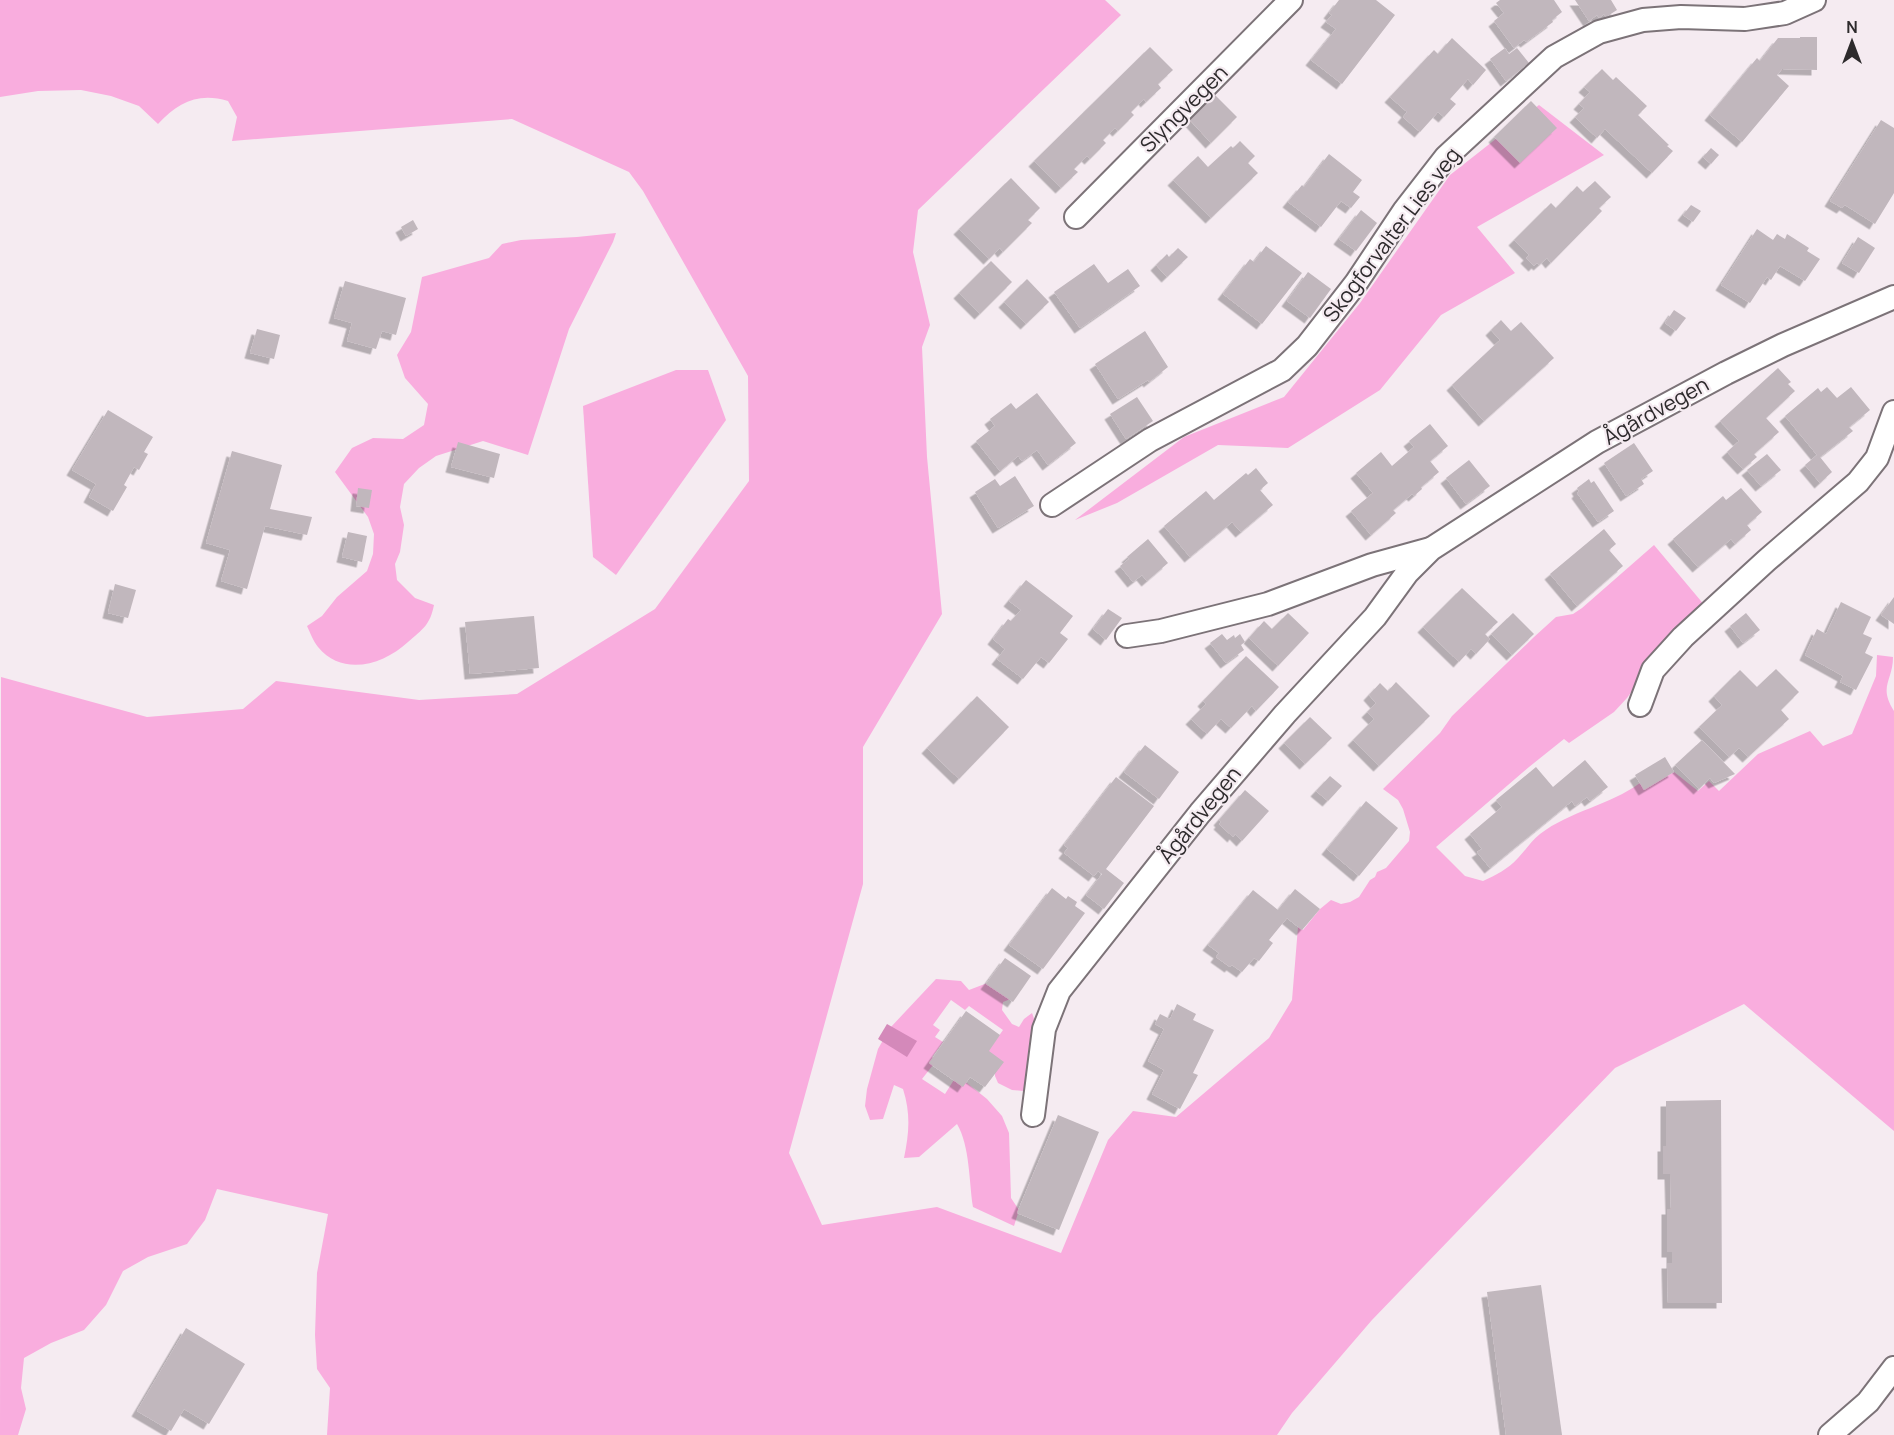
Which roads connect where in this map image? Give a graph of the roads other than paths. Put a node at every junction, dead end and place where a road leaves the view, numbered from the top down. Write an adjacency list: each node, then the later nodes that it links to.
1 (1291, 0): 4 (street, Slyngvegen)
2 (1814, 0): 3 (street, Skogforvalter Lies veg)
3 (1677, 9): 7 (street, Skogforvalter Lies veg)
4 (1076, 217)
5 (1894, 297): 8 (street, Ågårdvegen)
6 (1894, 412): 10 (street)
7 (1052, 506)
8 (1431, 549): 9 (street, Ågårdvegen); 11 (street, Ågårdvegen)
9 (1127, 636)
10 (1640, 705)
11 (1032, 1115)
12 (1894, 1368): 13 (street)
13 (1830, 1435)

